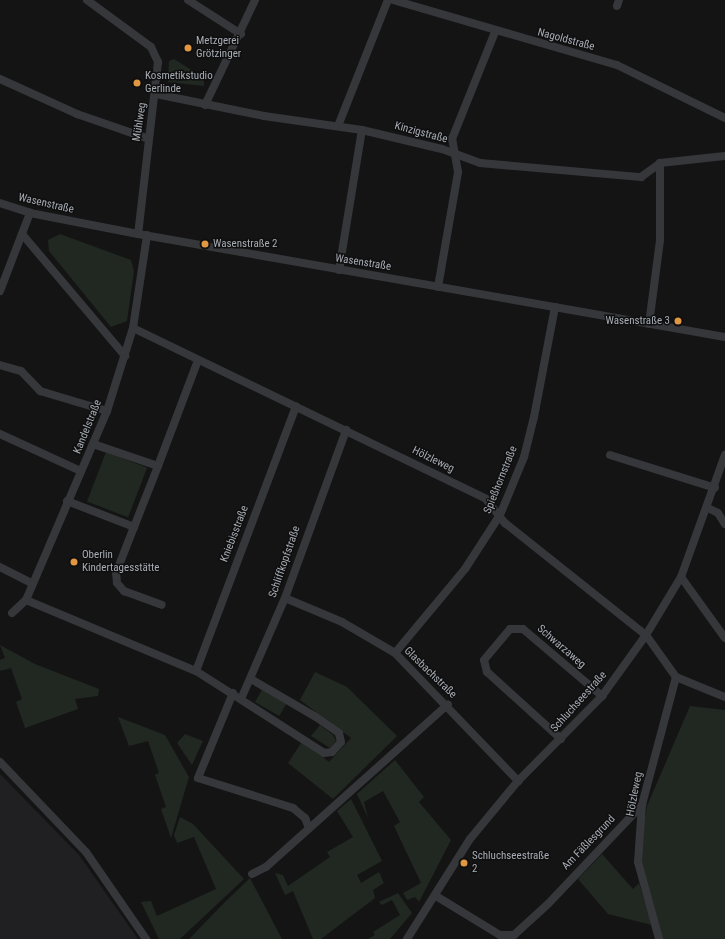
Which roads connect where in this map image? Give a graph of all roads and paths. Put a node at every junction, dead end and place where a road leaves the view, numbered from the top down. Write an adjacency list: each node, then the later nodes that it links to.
1 (87, 0): 9 (street, Mühlweg)
2 (188, 0): 7 (street)
3 (255, 0): 7 (street)
4 (388, 0): 12 (street)
5 (393, 0): 6 (street, Nagoldstraße)
6 (495, 32): 11 (street, Nagoldstraße); 15 (street)
7 (241, 34): 10 (street)
8 (0, 79): 14 (street)
9 (156, 94): 10 (street, Kinzigstraße); 14 (street, Mühlweg)
10 (206, 105): 12 (street, Kinzigstraße)
11 (725, 118)
12 (338, 126): 13 (street, Kinzigstraße)
13 (362, 130): 15 (street, Kinzigstraße); 23 (street)
14 (149, 139): 21 (street, Mühlweg)
15 (455, 156): 17 (street, Kinzigstraße); 24 (street)
16 (725, 156): 17 (street)
17 (660, 163): 27 (street)
18 (0, 203): 19 (street, Wasenstraße)
19 (30, 213): 20 (street); 21 (street, Wasenstraße)
20 (22, 234): 25 (street); 30 (street)
21 (138, 234): 22 (street, Wasenstraße)
22 (148, 235): 23 (street, Wasenstraße); 28 (street, Kandelstraße)
23 (339, 270): 24 (street, Wasenstraße)
24 (438, 287): 26 (street, Wasenstraße)
25 (0, 291)
26 (555, 307): 27 (street, Wasenstraße); 45 (street, Spießhornstraße)
27 (649, 324): 29 (street, Wasenstraße)
28 (133, 328): 30 (street, Kandelstraße); 31 (street, Hölzleweg)
29 (725, 337)
30 (125, 356): 34 (street, Kandelstraße)
31 (198, 360): 33 (street, Hölzleweg); 40 (street)
32 (0, 365): 34 (street)
33 (296, 406): 35 (street, Hölzleweg); 58 (street, Kniebisstraße)
34 (107, 411): 37 (street, Kandelstraße)
35 (346, 430): 45 (street, Hölzleweg); 51 (street, Schliffkopfstraße)
36 (0, 434): 41 (street)
37 (93, 444): 40 (street); 41 (street, Kandelstraße)
38 (610, 455): 42 (street)
39 (725, 455): 42 (street, Schluchseestraße)
40 (158, 466): 47 (street)
41 (81, 471): 43 (street, Kandelstraße)
42 (715, 488): 44 (street, Schluchseestraße)
43 (66, 501): 47 (street); 50 (street, Kandelstraße)
44 (708, 508): 46 (street); 49 (street, Schluchseestraße)
45 (500, 515): 55 (street, Hölzleweg); 57 (street, Spießhornstraße)
46 (725, 524)
47 (134, 527): 53 (street)
48 (0, 567): 50 (street)
49 (681, 577): 55 (street, Schluchseestraße); 56 (street)
50 (32, 583): 52 (street, Kandelstraße)
51 (285, 598): 57 (street, Glasbachstraße); 60 (street, Schliffkopfstraße)
52 (26, 600): 54 (street, Kandelstraße); 58 (street)
53 (162, 606)
54 (12, 612)
55 (646, 635): 59 (street, Hölzleweg); 62 (street, Schluchseestraße)
56 (725, 638)
57 (395, 653): 65 (street, Glasbachstraße)
58 (196, 671): 61 (street)
59 (676, 677): 63 (street); 69 (street, Hölzleweg)
60 (251, 679): 64 (street, Schliffkopfstraße); 64 (street)
61 (233, 693): 64 (street); 70 (street)
62 (602, 696): 66 (street, Schluchseestraße); 66 (street, Schwarzaweg)
63 (725, 697)
64 (241, 699)
65 (448, 704): 68 (street, Glasbachstraße); 70 (street)
66 (561, 739): 68 (street, Schluchseestraße)
67 (0, 762): 73 (street)
68 (518, 781): 72 (street, Schluchseestraße)
69 (642, 805): 72 (street, Am Fäßlesgrund); 75 (street, Hölzleweg)
70 (308, 826): 71 (street)
71 (252, 874)
72 (436, 896): 74 (street, Schluchseestraße)
73 (146, 939)
74 (407, 939)
75 (659, 939)

